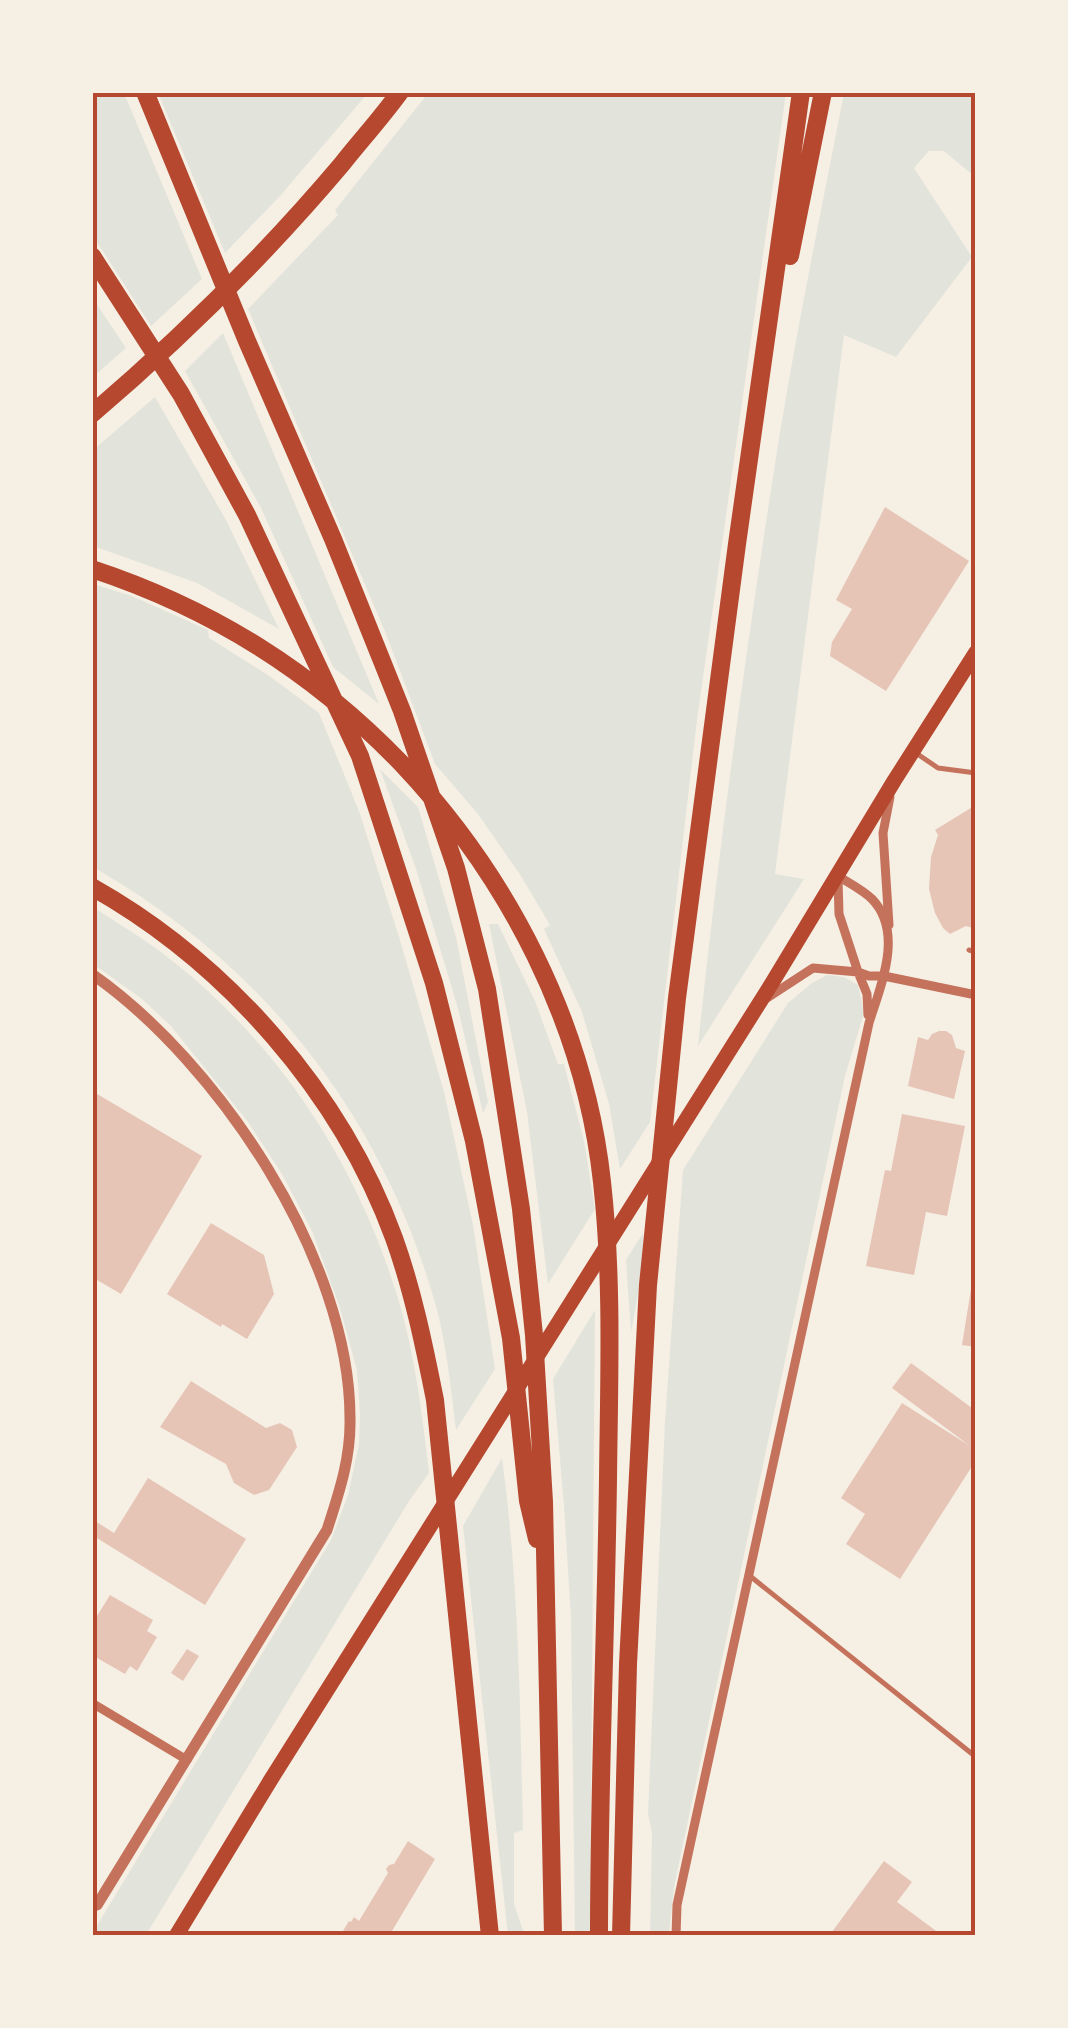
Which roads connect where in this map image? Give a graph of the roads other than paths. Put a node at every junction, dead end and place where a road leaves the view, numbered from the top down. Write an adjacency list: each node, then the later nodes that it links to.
1 (145, 92): 22 (highway)
2 (400, 92): 6 (highway)
3 (801, 92): 7 (highway)
4 (823, 92): 7 (highway)
5 (92, 256): 22 (highway)
6 (92, 414)
7 (756, 423): 32 (highway)
8 (92, 569): 31 (highway)
9 (976, 652): 10 (main road)
10 (913, 751): 11 (lane); 12 (main road)
11 (976, 773)
12 (894, 781): 13 (main road); 15 (street)
13 (838, 876): 15 (street); 16 (street); 20 (main road)
14 (92, 887): 29 (highway)
15 (890, 933): 18 (street)
16 (858, 972): 18 (street); 20 (street); 21 (street)
17 (92, 974): 26 (street)
18 (884, 976): 19 (street); 21 (street)
19 (976, 995)
20 (760, 1001): 28 (main road)
21 (869, 1023): 23 (street)
22 (544, 1568): 30 (highway)
23 (750, 1576): 25 (lane); 33 (street)
24 (92, 1704): 26 (street)
25 (976, 1757)
26 (188, 1760): 27 (street)
27 (95, 1908)
28 (176, 1936)
29 (490, 1936)
30 (553, 1936)
31 (599, 1936)
32 (621, 1936)
33 (676, 1936)

